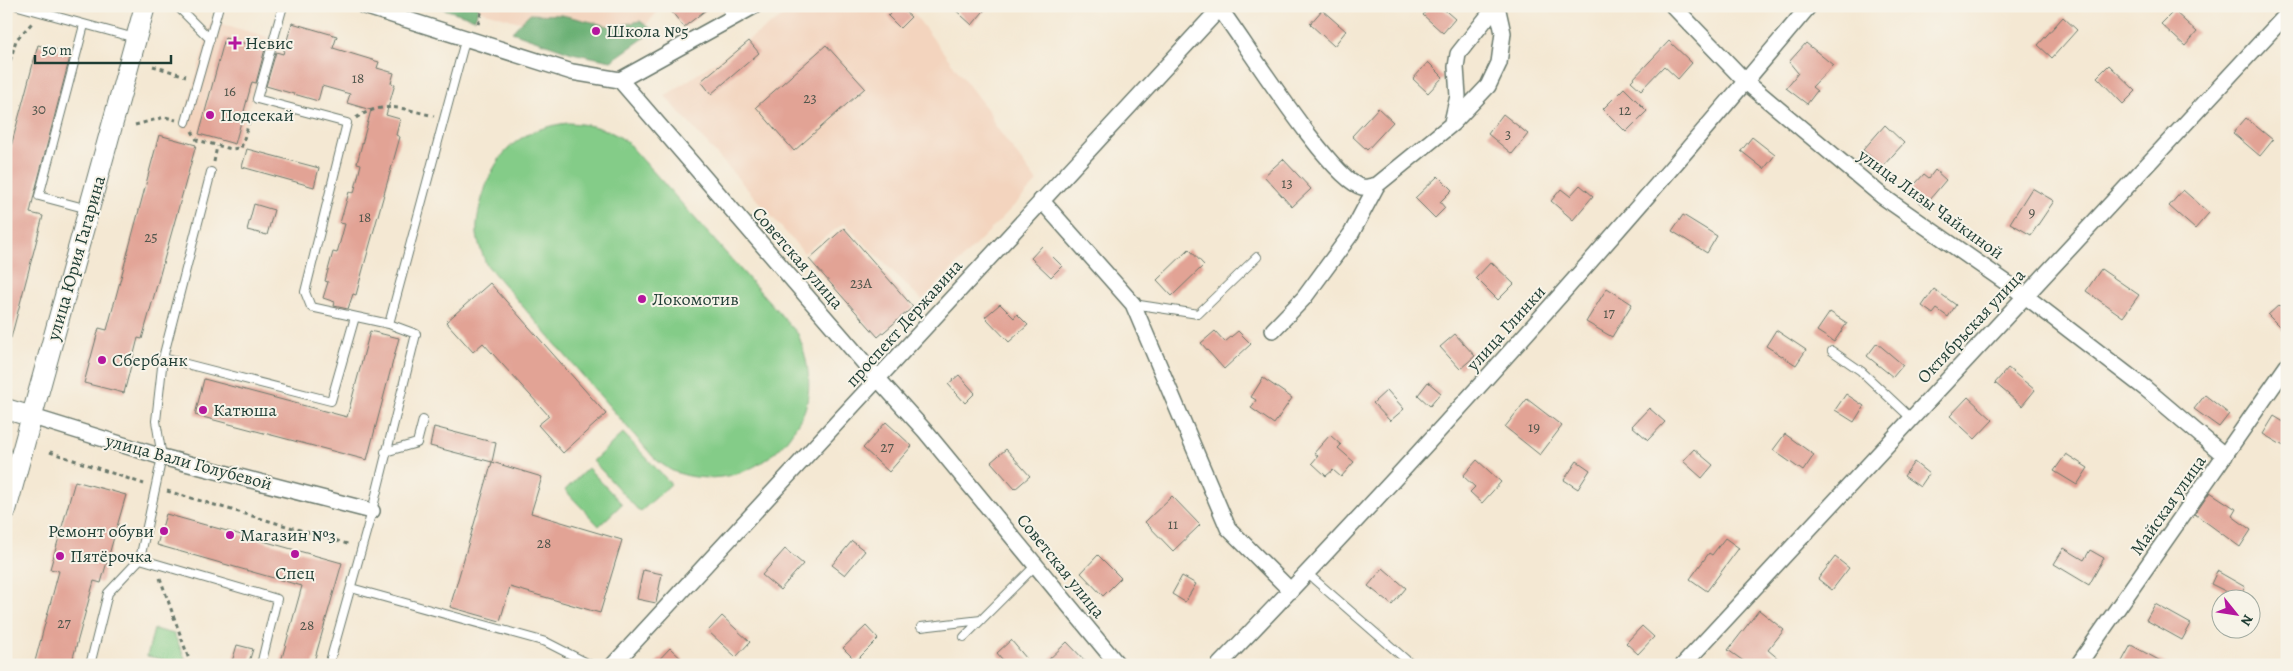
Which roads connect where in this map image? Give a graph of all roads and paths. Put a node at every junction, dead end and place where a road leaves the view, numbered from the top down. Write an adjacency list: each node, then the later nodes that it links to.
1 (18, 6): 14 (lane)
2 (145, 6): 19 (main road, улица Юрия Гагарина)
3 (177, 6): 20 (lane)
4 (220, 6): 20 (lane)
5 (283, 6): 26 (lane)
6 (364, 6): 18 (street)
7 (483, 6): 16 (path)
8 (754, 6): 13 (street)
9 (1497, 6): 30 (street); 30 (street)
10 (1673, 6): 25 (street, улица Лизы Чайкиной)
11 (1809, 6): 25 (street, улица Глинки)
12 (1221, 8): 33 (street); 34 (street, проспект Державина)
13 (728, 12): 24 (street)
14 (41, 13): 17 (lane); 22 (path)
15 (2287, 14): 37 (street, Октябрьская улица)
16 (478, 24)
17 (84, 25): 19 (lane); 35 (lane)
18 (466, 37): 24 (street); 27 (lane)
19 (137, 38): 35 (main road, улица Юрия Гагарина)
20 (210, 40): 23 (lane)
21 (153, 66): 23 (path)
22 (6, 76)
23 (198, 80): 28 (lane)
24 (620, 80): 45 (street, Советская улица)
25 (1746, 82): 37 (street, улица Лизы Чайкиной); 61 (street, улица Глинки)
26 (257, 99): 28 (path); 29 (lane)
27 (444, 118): 29 (path); 40 (lane)
28 (186, 122): 31 (path)
29 (347, 123): 39 (lane)
30 (1452, 124): 33 (street)
31 (135, 125)
32 (211, 172): 43 (lane)
33 (1377, 185): 41 (street)
34 (1041, 200): 38 (street); 45 (street, проспект Державина)
35 (90, 210): 47 (main road, улица Юрия Гагарина)
36 (1257, 257): 38 (lane)
37 (2024, 296): 48 (street, Октябрьская улица); 52 (street, улица Лизы Чайкиной)
38 (1133, 304): 63 (street)
39 (355, 317): 40 (lane); 43 (lane)
40 (389, 324): 51 (lane)
41 (1273, 330)
42 (1832, 351): 48 (lane)
43 (163, 358): 53 (lane)
44 (2287, 366): 52 (street, Майская улица)
45 (878, 380): 60 (street, Советская улица); 72 (street, проспект Державина)
46 (6, 409): 47 (main road, улица Вали Голубевой)
47 (33, 417): 53 (street, улица Вали Голубевой); 55 (main road, улица Юрия Гагарина)
48 (1911, 418): 76 (street, Октябрьская улица)
49 (423, 420): 51 (lane)
50 (50, 452): 54 (path)
51 (385, 452): 56 (lane)
52 (2225, 456): 77 (street, Майская улица)
53 (162, 457): 54 (lane); 56 (street, улица Вали Голубевой)
54 (156, 488): 57 (path); 58 (lane)
55 (6, 510)
56 (372, 511): 57 (lane)
57 (362, 548): 62 (lane)
58 (140, 559): 59 (lane); 67 (lane)
59 (155, 563): 68 (path); 69 (lane)
60 (1036, 565): 64 (lane); 73 (street, Советская улица)
61 (1308, 574): 63 (street, улица Глинки); 75 (lane)
62 (351, 588): 70 (lane); 71 (lane)
63 (1291, 591): 74 (street, улица Глинки)
64 (981, 620): 65 (lane); 66 (lane)
65 (921, 627)
66 (964, 637)
67 (90, 665)
68 (191, 665)
69 (261, 665)
70 (329, 665)
71 (591, 665)
72 (613, 665)
73 (1118, 665)
74 (1219, 665)
75 (1412, 665)
76 (1683, 665)
77 (2078, 665)

